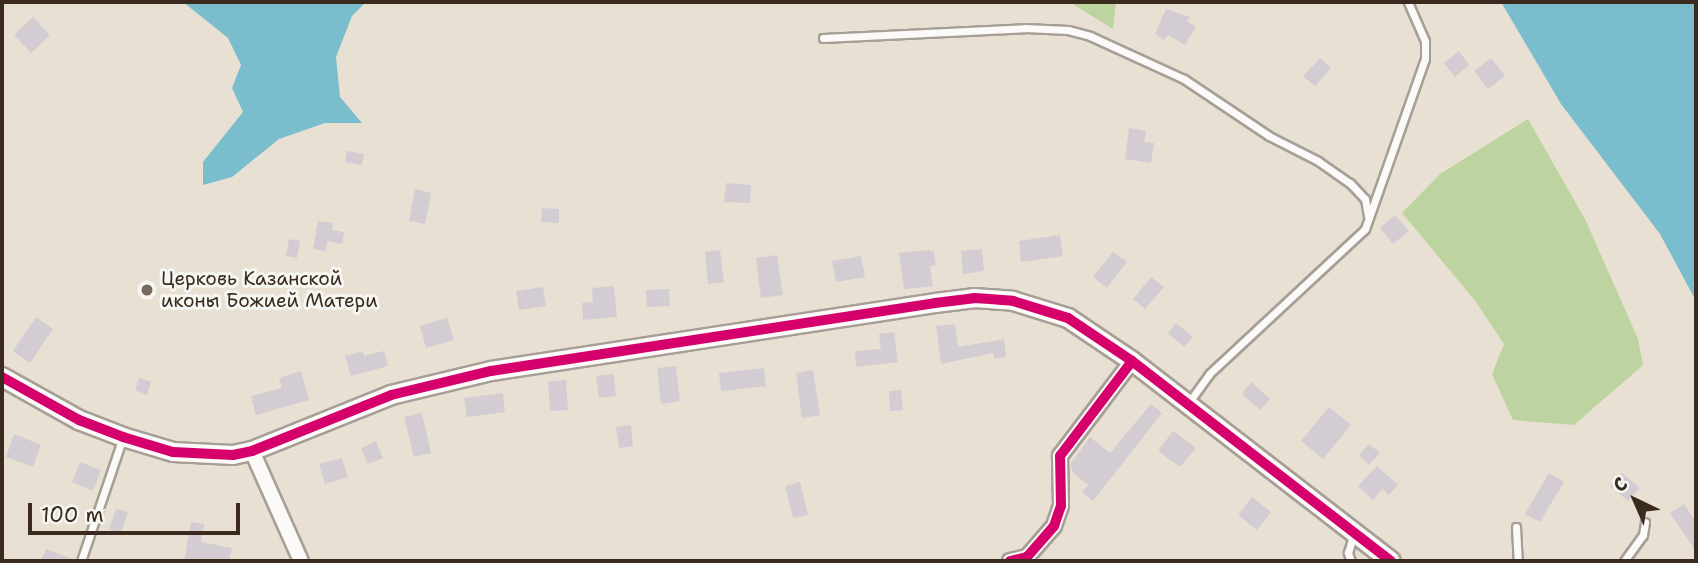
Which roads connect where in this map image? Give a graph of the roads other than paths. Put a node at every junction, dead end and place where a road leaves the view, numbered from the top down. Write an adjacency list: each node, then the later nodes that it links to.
1 (1408, 2): 3 (lane)
2 (823, 38): 3 (lane)
3 (1368, 216): 6 (lane)
4 (1132, 361): 6 (street); 8 (street); 12 (street)
5 (2, 377): 7 (street)
6 (1188, 403): 11 (street)
7 (123, 437): 8 (street); 13 (lane)
8 (253, 451): 14 (street)
9 (1645, 522): 19 (lane)
10 (1516, 527): 18 (lane)
11 (1354, 532): 16 (lane); 17 (street)
12 (1026, 559): 15 (street)
13 (81, 561)
14 (301, 561)
15 (1010, 561)
16 (1351, 561)
17 (1391, 561)
18 (1518, 561)
19 (1624, 561)

